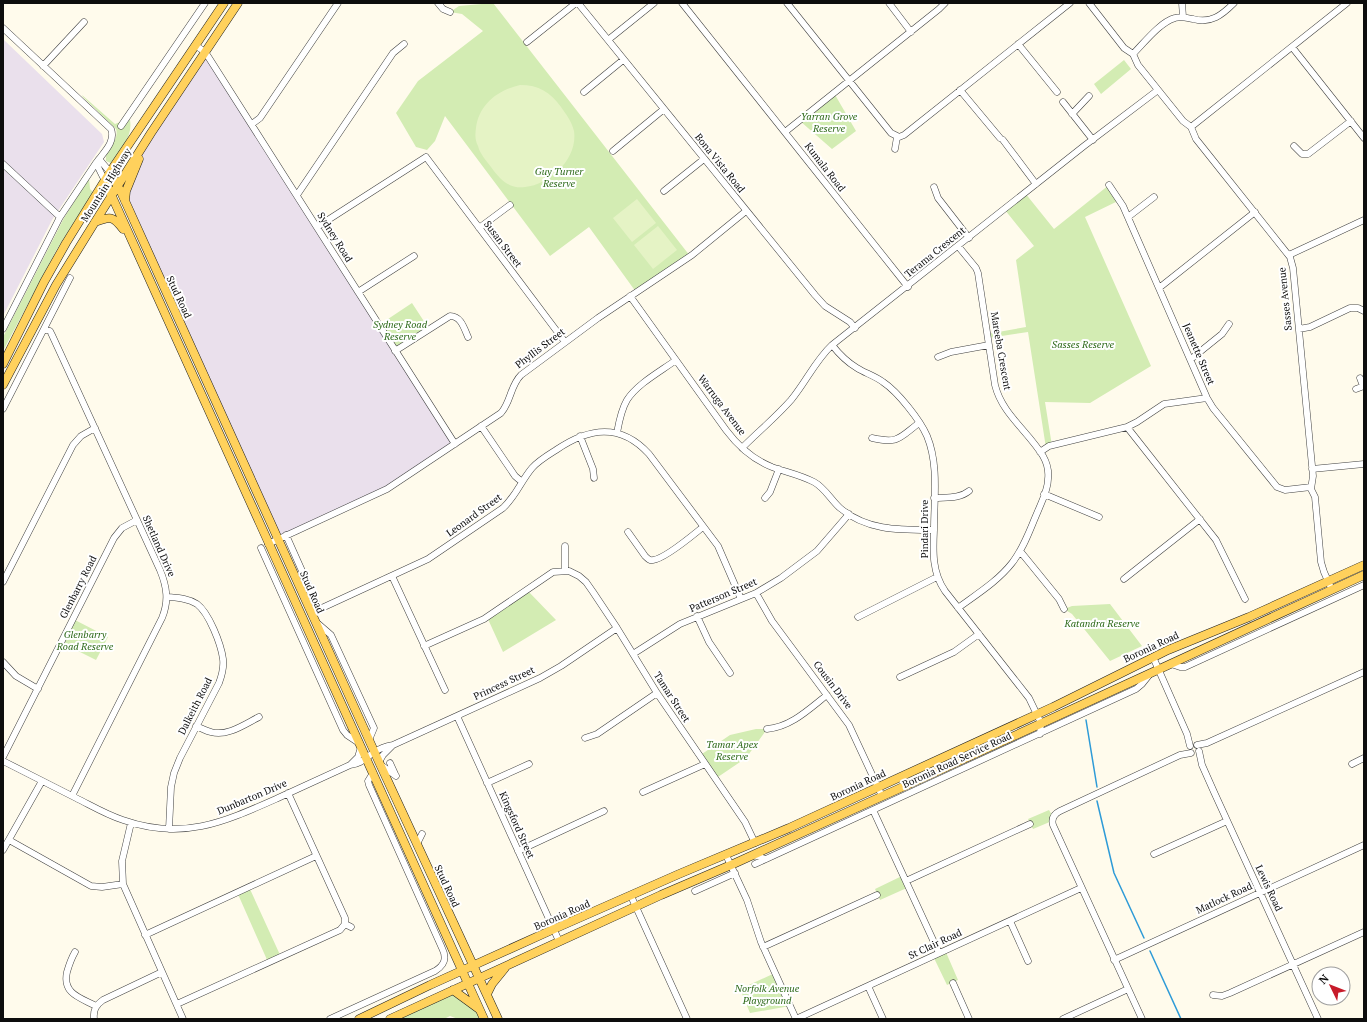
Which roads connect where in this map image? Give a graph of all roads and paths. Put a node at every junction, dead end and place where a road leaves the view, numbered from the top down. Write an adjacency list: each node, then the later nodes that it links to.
1 (205, 3): 43 (street)
2 (224, 3): 26 (main road, Mountain Highway)
3 (238, 3): 28 (main road, Mountain Highway)
4 (338, 3): 42 (street)
5 (438, 3): 17 (street)
6 (577, 3): 22 (street, Bona Vista Road); 23 (street)
7 (654, 3): 22 (street)
8 (682, 3): 45 (street, Kumala Road)
9 (788, 3): 32 (street)
10 (889, 3): 21 (street)
11 (945, 3): 21 (street)
12 (1070, 3): 25 (street)
13 (1089, 3): 29 (street, Sasses Avenue)
14 (1182, 3): 18 (street)
15 (1234, 3): 18 (street)
16 (1347, 3): 27 (street)
17 (450, 12)
18 (1183, 17): 29 (street)
19 (84, 22): 31 (street)
20 (3, 28): 31 (street)
21 (911, 32): 32 (street)
22 (608, 40): 30 (street, Bona Vista Road)
23 (527, 42)
24 (404, 44): 68 (street)
25 (1018, 44): 33 (street); 36 (street)
26 (195, 45): 28 (street, Sydney Road); 60 (main road, Mountain Highway)
27 (1292, 47): 41 (street); 44 (street)
28 (205, 52): 42 (street, Sydney Road); 46 (main road, Mountain Highway)
29 (1133, 54): 34 (street, Sasses Avenue)
30 (624, 60): 35 (street); 39 (street, Bona Vista Road)
31 (43, 66): 58 (street)
32 (850, 81): 45 (street); 47 (street)
33 (960, 90): 47 (street); 51 (street)
34 (1158, 90): 44 (street, Sasses Avenue); 49 (street, Terama Crescent)
35 (584, 92)
36 (1057, 92)
37 (1089, 96): 40 (street)
38 (1063, 102): 40 (street)
39 (664, 109): 54 (street); 57 (street, Bona Vista Road)
40 (1072, 114): 49 (street)
41 (1351, 121): 48 (street); 50 (street)
42 (252, 124): 68 (street, Sydney Road)
43 (121, 126)
44 (1191, 127): 73 (street, Sasses Avenue)
45 (785, 132): 90 (street, Kumala Road)
46 (151, 133): 63 (main road, Mountain Highway); 70 (main road)
47 (897, 137): 52 (street)
48 (1364, 138)
49 (1093, 140): 62 (street, Terama Crescent)
50 (1294, 146)
51 (1008, 147): 55 (street); 62 (street)
52 (895, 149)
53 (427, 150): 56 (street)
54 (613, 151)
55 (1002, 152)
56 (426, 157): 78 (street); 79 (street, Susan Street)
57 (704, 159): 66 (street); 72 (street, Bona Vista Road)
58 (97, 161): 60 (street); 61 (street); 74 (street)
59 (3, 164): 74 (street)
60 (110, 172): 61 (main road, Mountain Highway); 63 (main road, Stud Road)
61 (105, 181): 67 (main road, Stud Road); 89 (main road, Mountain Highway)
62 (1036, 184): 81 (street, Terama Crescent)
63 (117, 185): 67 (main road, Mountain Highway); 70 (main road, Stud Road)
64 (1109, 185): 75 (street, Jeanette Street)
65 (934, 186): 81 (street)
66 (664, 191)
67 (111, 195): 77 (main road, Mountain Highway); 80 (main road, Stud Road)
68 (296, 195): 78 (street, Sydney Road)
69 (1154, 197): 75 (street)
70 (125, 201): 83 (main road, Stud Road)
71 (510, 205): 79 (street)
72 (746, 211): 93 (street, Phyllis Street); 96 (street, Bona Vista Road)
73 (1255, 212): 84 (street, Sasses Avenue); 91 (street)
74 (60, 217): 97 (street)
75 (1128, 217): 91 (street, Jeanette Street)
76 (1364, 220): 84 (street)
77 (95, 222): 80 (main road); 86 (main road, Mountain Highway)
78 (317, 227): 92 (street, Sydney Road)
79 (479, 228): 102 (street, Susan Street)
80 (130, 237): 87 (main road, Stud Road)
81 (969, 238): 82 (street, Terama Crescent)
82 (958, 246): 90 (street, Terama Crescent); 104 (street, Mareeba Crescent)
83 (148, 254): 87 (main road); 100 (main road, Stud Road)
84 (1289, 255): 99 (street, Sasses Avenue)
85 (414, 256): 92 (street)
86 (71, 260): 89 (main road); 112 (main road, Mountain Highway)
87 (145, 270): 110 (main road, Stud Road)
88 (70, 278): 98 (street)
89 (44, 282): 109 (main road, Mountain Highway)
90 (908, 287): 96 (street, Terama Crescent)
91 (1159, 288): 107 (street, Jeanette Street)
92 (358, 292): 105 (street, Sydney Road)
93 (630, 296): 102 (street, Phyllis Street); 108 (street, Warruga Avenue)
94 (1364, 311): 99 (street)
95 (1229, 324): 107 (street)
96 (855, 328): 103 (street, Terama Crescent)
97 (3, 329)
98 (44, 329): 116 (street); 120 (street, Shetland Drive)
99 (1299, 329): 129 (street, Sasses Avenue)
100 (186, 334): 110 (main road); 130 (main road, Stud Road)
101 (468, 337): 105 (street)
102 (564, 342): 118 (street, Phyllis Street)
103 (832, 345): 117 (street, Pindari Drive); 125 (street, Terama Crescent)
104 (989, 345): 106 (street); 126 (street, Mareeba Crescent)
105 (395, 351): 124 (street, Sydney Road)
106 (938, 357)
107 (1191, 359): 115 (street, Jeanette Street)
108 (676, 360): 121 (street); 125 (street, Warruga Avenue)
109 (3, 364)
110 (190, 368): 132 (main road, Stud Road)
111 (1360, 378): 113 (street)
112 (3, 385)
113 (1364, 386): 114 (street)
114 (1356, 389)
115 (1207, 398): 119 (street); 134 (street, Jeanette Street)
116 (3, 409)
117 (919, 423): 123 (street); 138 (street, Pindari Drive)
118 (481, 426): 124 (street, Phyllis Street); 133 (street)
119 (1127, 427): 126 (street); 143 (street)
120 (95, 428): 144 (street, Shetland Drive); 160 (street)
121 (617, 433): 122 (street, Leonard Street); 145 (street, Leonard Street)
122 (580, 436): 131 (street); 133 (street, Leonard Street)
123 (872, 438)
124 (455, 444): 148 (street, Phyllis Street)
125 (742, 448): 128 (street, Warruga Avenue)
126 (1040, 452): 136 (street, Mareeba Crescent)
127 (1364, 464): 129 (street)
128 (779, 469): 137 (street); 141 (street, Warruga Avenue)
129 (1312, 469): 134 (street, Sasses Avenue)
130 (250, 477): 132 (main road); 139 (main road, Stud Road)
131 (594, 478)
132 (241, 481): 140 (main road, Stud Road)
133 (522, 482): 156 (street, Leonard Street)
134 (1311, 487): 159 (street, Sasses Avenue)
135 (969, 491): 138 (street)
136 (1044, 494): 142 (street); 152 (street, Mareeba Crescent)
137 (765, 498)
138 (934, 498): 146 (street, Pindari Drive)
139 (261, 502): 140 (main road); 149 (main road, Stud Road)
140 (252, 507): 150 (main road, Stud Road)
141 (849, 514): 146 (street, Warruga Avenue); 163 (street, Patterson Street)
142 (1098, 517)
143 (1200, 519): 158 (street); 166 (street)
144 (137, 520): 164 (street, Shetland Drive); 184 (street, Glenbarry Road)
145 (703, 527): 147 (street); 165 (street, Leonard Street)
146 (934, 530): 157 (street, Pindari Drive)
147 (628, 532)
148 (286, 536): 149 (street, Phyllis Street); 168 (street)
149 (278, 540): 150 (street, Phyllis Street); 170 (main road, Stud Road)
150 (266, 546): 196 (main road, Stud Road); 196 (street)
151 (565, 546): 154 (street)
152 (1020, 551): 167 (street, Mareeba Crescent); 169 (street)
153 (1364, 565): 159 (main road, Boronia Road)
154 (565, 571): 173 (street, Tamar Street); 175 (street)
155 (1364, 575): 162 (main road, Boronia Road)
156 (392, 576): 168 (street, Leonard Street); 175 (street)
157 (937, 577): 167 (street, Pindari Drive); 172 (street)
158 (1124, 579)
159 (1328, 581): 162 (street, Sasses Avenue); 177 (main road, Boronia Road)
160 (3, 582)
161 (1364, 585): 179 (street)
162 (1332, 590): 179 (main road, Boronia Road)
163 (756, 593): 165 (street, Patterson Street); 187 (street, Cousin Drive)
164 (167, 597): 192 (street, Dalkeith Road); 219 (street, Shetland Drive)
165 (741, 599): 171 (street, Patterson Street)
166 (1245, 599)
167 (958, 608): 174 (street, Pindari Drive)
168 (319, 609): 170 (street, Leonard Street)
169 (1064, 609)
170 (311, 613): 199 (main road, Stud Road)
171 (698, 616): 176 (street, Patterson Street); 182 (street)
172 (858, 617)
173 (617, 628): 176 (street, Tamar Street); 189 (street, Princess Street)
174 (978, 634): 183 (street); 188 (street, Pindari Drive)
175 (424, 646): 185 (street)
176 (633, 654): 186 (street, Tamar Street)
177 (1152, 657): 180 (street, Lewis Road); 188 (main road, Boronia Road)
178 (3, 662): 184 (street)
179 (1171, 664): 180 (main road, Boronia Road)
180 (1154, 671): 191 (main road, Boronia Road); 194 (street, Boronia Road Service Road); 198 (street, Lewis Road)
181 (1364, 672): 198 (street)
182 (730, 673)
183 (900, 677)
184 (38, 689): 200 (street, Glenbarry Road)
185 (445, 690)
186 (657, 694): 195 (street); 207 (street, Tamar Street)
187 (827, 695): 193 (street); 216 (street, Cousin Drive)
188 (1037, 715): 191 (street, Pindari Drive); 216 (main road, Boronia Road)
189 (457, 716): 197 (street, Princess Street); 214 (street, Kingsford Street)
190 (259, 717): 192 (street)
191 (1041, 723): 194 (street); 211 (main road, Boronia Road)
192 (196, 726): 227 (street, Dalkeith Road)
193 (766, 729)
194 (1040, 734): 212 (street, Boronia Road Service Road)
195 (585, 738)
196 (360, 745): 202 (main road, Stud Road); 209 (street)
197 (393, 745): 199 (street, Princess Street); 205 (street, Princess Street)
198 (1194, 749): 224 (street, Lewis Road); 245 (street)
199 (374, 752): 202 (street, Dunbarton Drive); 205 (main road, Stud Road)
200 (3, 757)
201 (1364, 758): 208 (street)
202 (366, 759): 209 (street, Dunbarton Drive); 210 (main road, Stud Road)
203 (3, 761): 213 (street, Dunbarton Drive)
204 (390, 763): 205 (street)
205 (380, 764): 231 (main road, Stud Road)
206 (529, 764): 214 (street)
207 (705, 764): 217 (street); 230 (street, Tamar Street)
208 (1352, 764)
209 (350, 765): 218 (street, Dunbarton Drive)
210 (373, 773): 255 (street); 258 (main road, Stud Road)
211 (928, 775): 212 (street); 215 (main road, Boronia Road)
212 (941, 779): 221 (street, Boronia Road Service Road)
213 (42, 781): 219 (street, Dunbarton Drive); 229 (street)
214 (487, 783): 234 (street, Kingsford Street)
215 (903, 786): 220 (main road, Boronia Road); 221 (street)
216 (879, 787): 220 (street, Cousin Drive); 230 (main road, Boronia Road)
217 (643, 792)
218 (288, 793): 227 (street, Dunbarton Drive); 238 (street)
219 (72, 796): 225 (street, Dunbarton Drive)
220 (882, 796): 237 (main road, Boronia Road)
221 (891, 802): 222 (street, Boronia Road Service Road)
222 (873, 810): 239 (street, Boronia Road Service Road); 243 (street)
223 (604, 811): 234 (street)
224 (1227, 821): 235 (street); 247 (street, Lewis Road)
225 (131, 823): 227 (street, Dunbarton Drive); 244 (street)
226 (1030, 824): 243 (street)
227 (169, 829)
228 (422, 834): 231 (street)
229 (9, 840): 233 (street); 244 (street)
230 (755, 843): 236 (main road, Boronia Road)
231 (417, 844): 264 (main road, Stud Road)
232 (1364, 845): 247 (street, Matlock Road)
233 (3, 850)
234 (518, 851): 252 (street, Kingsford Street)
235 (1154, 854)
236 (726, 855): 241 (street); 249 (main road, Boronia Road)
237 (753, 855): 239 (street); 241 (main road, Boronia Road)
238 (316, 856): 254 (street); 276 (street)
239 (766, 859): 240 (street, Boronia Road Service Road)
240 (755, 864)
241 (731, 865): 242 (street); 250 (main road, Boronia Road)
242 (735, 873): 246 (street); 257 (street)
243 (906, 881): 260 (street)
244 (123, 884): 254 (street)
245 (1081, 888): 251 (street, St Clair Road); 261 (street)
246 (695, 891)
247 (1260, 893): 261 (street, Matlock Road); 265 (street, Lewis Road)
248 (877, 895): 257 (street)
249 (631, 896): 250 (street); 252 (main road, Boronia Road)
250 (636, 907): 256 (main road, Boronia Road); 286 (street)
251 (1010, 921): 260 (street, St Clair Road); 262 (street)
252 (554, 929): 256 (street, Kingsford Street); 264 (main road, Boronia Road)
253 (1364, 932): 265 (street)
254 (145, 935): 267 (street)
255 (439, 941): 258 (street); 281 (street)
256 (559, 941): 263 (main road, Boronia Road)
257 (764, 946): 287 (street)
258 (452, 948): 266 (main road, Stud Road)
259 (75, 952): 277 (street)
260 (939, 953): 271 (street, St Clair Road)
261 (1114, 960): 272 (street)
262 (1028, 961)
263 (509, 964): 268 (main road, Boronia Road); 274 (main road)
264 (474, 965): 266 (main road, Boronia Road); 268 (main road, Stud Road)
265 (1293, 965): 275 (street); 292 (street, Lewis Road)
266 (462, 970): 269 (main road, Stud Road); 282 (main road, Boronia Road)
267 (162, 972): 276 (street); 277 (street)
268 (480, 978): 269 (main road, Boronia Road); 274 (main road, Stud Road)
269 (468, 983): 273 (main road, Boronia Road); 278 (main road, Stud Road)
270 (953, 983): 289 (street)
271 (868, 986): 287 (street, St Clair Road); 288 (street)
272 (1128, 989): 290 (street); 291 (street)
273 (453, 990): 278 (main road); 283 (main road, Boronia Road)
274 (487, 994): 285 (main road, Stud Road)
275 (1213, 995)
276 (177, 1004): 280 (street)
277 (96, 1006): 279 (street)
278 (480, 1010): 284 (main road, Stud Road)
279 (94, 1019)
280 (183, 1019)
281 (330, 1019)
282 (358, 1019)
283 (390, 1019)
284 (484, 1019)
285 (498, 1019)
286 (687, 1019)
287 (796, 1019)
288 (883, 1019)
289 (970, 1019)
290 (1063, 1019)
291 (1142, 1019)
292 (1318, 1019)

